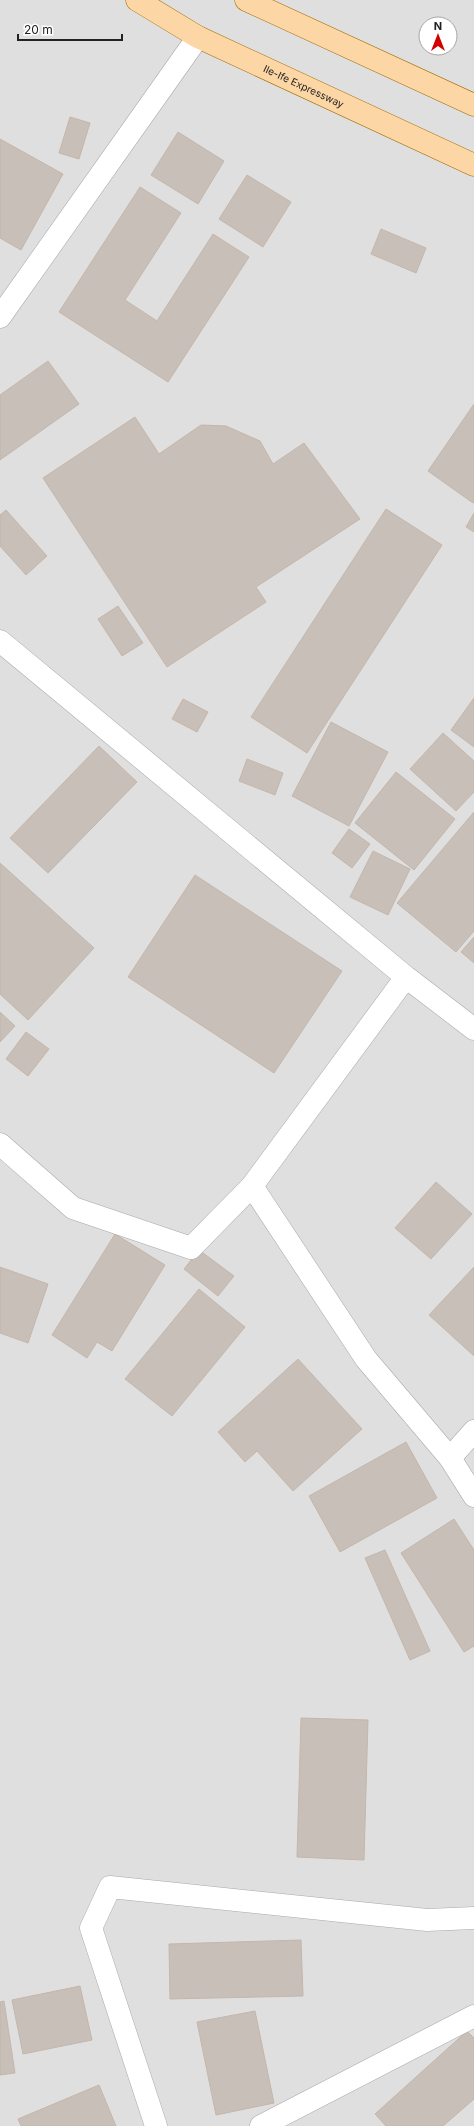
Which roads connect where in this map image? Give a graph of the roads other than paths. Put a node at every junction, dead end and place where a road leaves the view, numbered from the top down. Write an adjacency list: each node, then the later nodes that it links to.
1 (137, 0): 3 (main road, Ile-Ife Expressway)
2 (246, 0): 4 (main road)
3 (198, 36): 5 (main road, Ile-Ife Expressway); 6 (street)
4 (474, 105)
5 (474, 165)
6 (0, 317)
7 (0, 642): 8 (street)
8 (406, 977): 9 (street); 11 (street)
9 (474, 1029)
10 (0, 1144): 11 (street)
11 (252, 1186): 13 (street)
12 (474, 1431): 13 (street)
13 (450, 1458): 14 (street)
14 (474, 1496)
15 (474, 1918): 17 (street)
16 (474, 2016): 18 (street)
17 (156, 2126)
18 (260, 2126)

